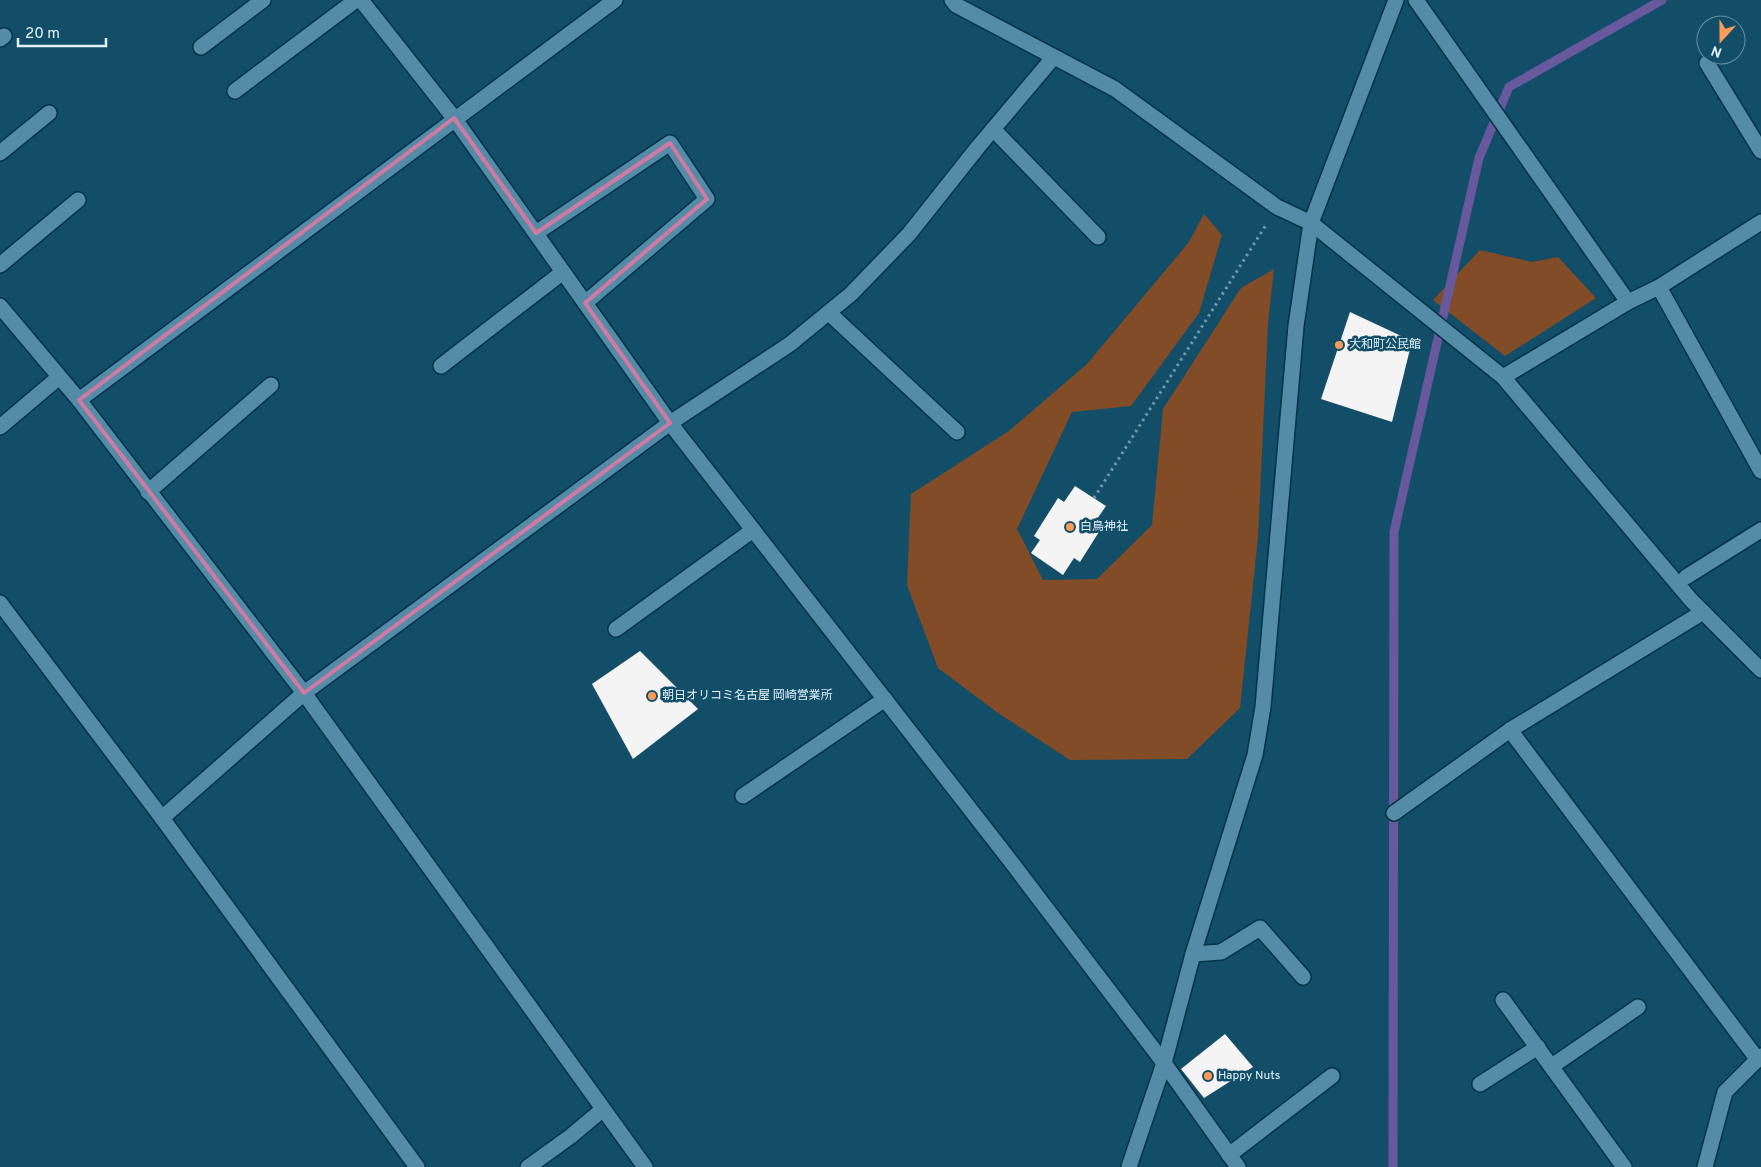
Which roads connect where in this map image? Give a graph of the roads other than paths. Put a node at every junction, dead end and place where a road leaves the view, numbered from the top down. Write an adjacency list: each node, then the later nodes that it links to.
1 (263, 0): 8 (street)
2 (356, 0): 11 (street)
3 (361, 0): 13 (street)
4 (615, 0): 13 (street)
5 (952, 0): 9 (street)
6 (1396, 0): 19 (street)
7 (1416, 0): 25 (street)
8 (201, 47)
9 (1053, 58): 14 (street); 19 (street)
10 (1708, 65): 15 (street)
11 (235, 91)
12 (49, 113): 16 (street)
13 (454, 118): 20 (street); 33 (street)
14 (994, 130): 21 (street); 28 (street)
15 (1761, 150)
16 (0, 153)
17 (78, 200): 22 (street)
18 (1761, 222): 24 (street)
19 (1311, 223): 30 (street); 52 (street)
20 (536, 233): 23 (street); 26 (street)
21 (1098, 237)
22 (0, 265)
23 (563, 272): 26 (street); 29 (street)
24 (1659, 287): 25 (street); 37 (street)
25 (1628, 302): 30 (street)
26 (586, 303): 34 (street)
27 (0, 306): 31 (street)
28 (829, 313): 34 (street); 36 (street)
29 (441, 366)
30 (1503, 377): 43 (street)
31 (58, 378): 33 (street); 35 (street)
32 (271, 386): 38 (street)
33 (79, 400): 38 (street)
34 (670, 423): 39 (street); 46 (street)
35 (0, 427)
36 (957, 432)
37 (1761, 471)
38 (148, 492): 46 (street)
39 (753, 530): 44 (street); 47 (street)
40 (1761, 530): 41 (street)
41 (1686, 577)
42 (0, 603): 51 (street)
43 (1703, 612): 45 (street); 48 (street)
44 (616, 629)
45 (1761, 670)
46 (304, 693): 51 (street); 62 (street)
47 (884, 698): 49 (street); 58 (street)
48 (1510, 730): 50 (street); 57 (street)
49 (744, 796)
50 (1394, 813)
51 (162, 818): 64 (street)
52 (1193, 954): 53 (street); 58 (street)
53 (1303, 977)
54 (1503, 1000): 56 (street)
55 (1638, 1007): 59 (street)
56 (1538, 1047): 59 (street); 61 (street)
57 (1759, 1058): 69 (street)
58 (1164, 1063): 63 (street); 67 (street)
59 (1552, 1066): 68 (street)
60 (1332, 1076): 63 (street)
61 (1480, 1084)
62 (602, 1110): 65 (street); 66 (street)
63 (1234, 1161)
64 (417, 1167)
65 (528, 1167)
66 (645, 1167)
67 (1128, 1167)
68 (1624, 1167)
69 (1705, 1167)

